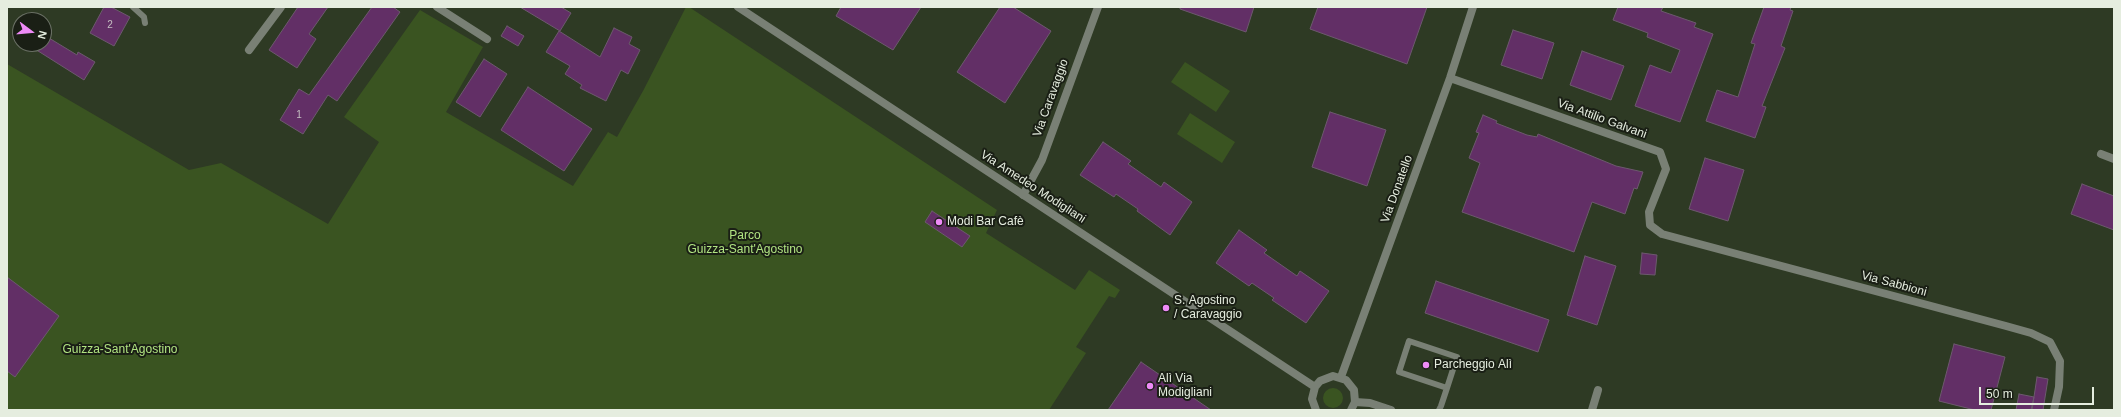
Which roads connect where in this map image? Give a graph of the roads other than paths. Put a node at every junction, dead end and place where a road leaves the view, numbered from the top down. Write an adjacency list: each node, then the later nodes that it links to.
1 (133, 7): 7 (lane)
2 (281, 7): 9 (street)
3 (437, 7): 8 (street)
4 (738, 7): 13 (street, Via Amedeo Modigliani)
5 (1098, 7): 13 (street, Via Caravaggio)
6 (1473, 7): 10 (street, Via Donatello)
7 (145, 23)
8 (487, 39)
9 (249, 50)
10 (1450, 78): 14 (street, Via Attilio Galvani); 15 (street, Via Donatello)
11 (2101, 154): 12 (street)
12 (2114, 159)
13 (1023, 195): 16 (street, Via Amedeo Modigliani)
14 (1662, 234): 25 (street, Via Sabbioni)
15 (1341, 378): 16 (street); 19 (street)
16 (1315, 387): 20 (street)
17 (1447, 388): 17 (lane); 23 (lane)
18 (1598, 390): 24 (street)
19 (1355, 402): 21 (street); 22 (street)
20 (1316, 410)
21 (1351, 410)
22 (1390, 410)
23 (1439, 410)
24 (1592, 410)
25 (2054, 410)

